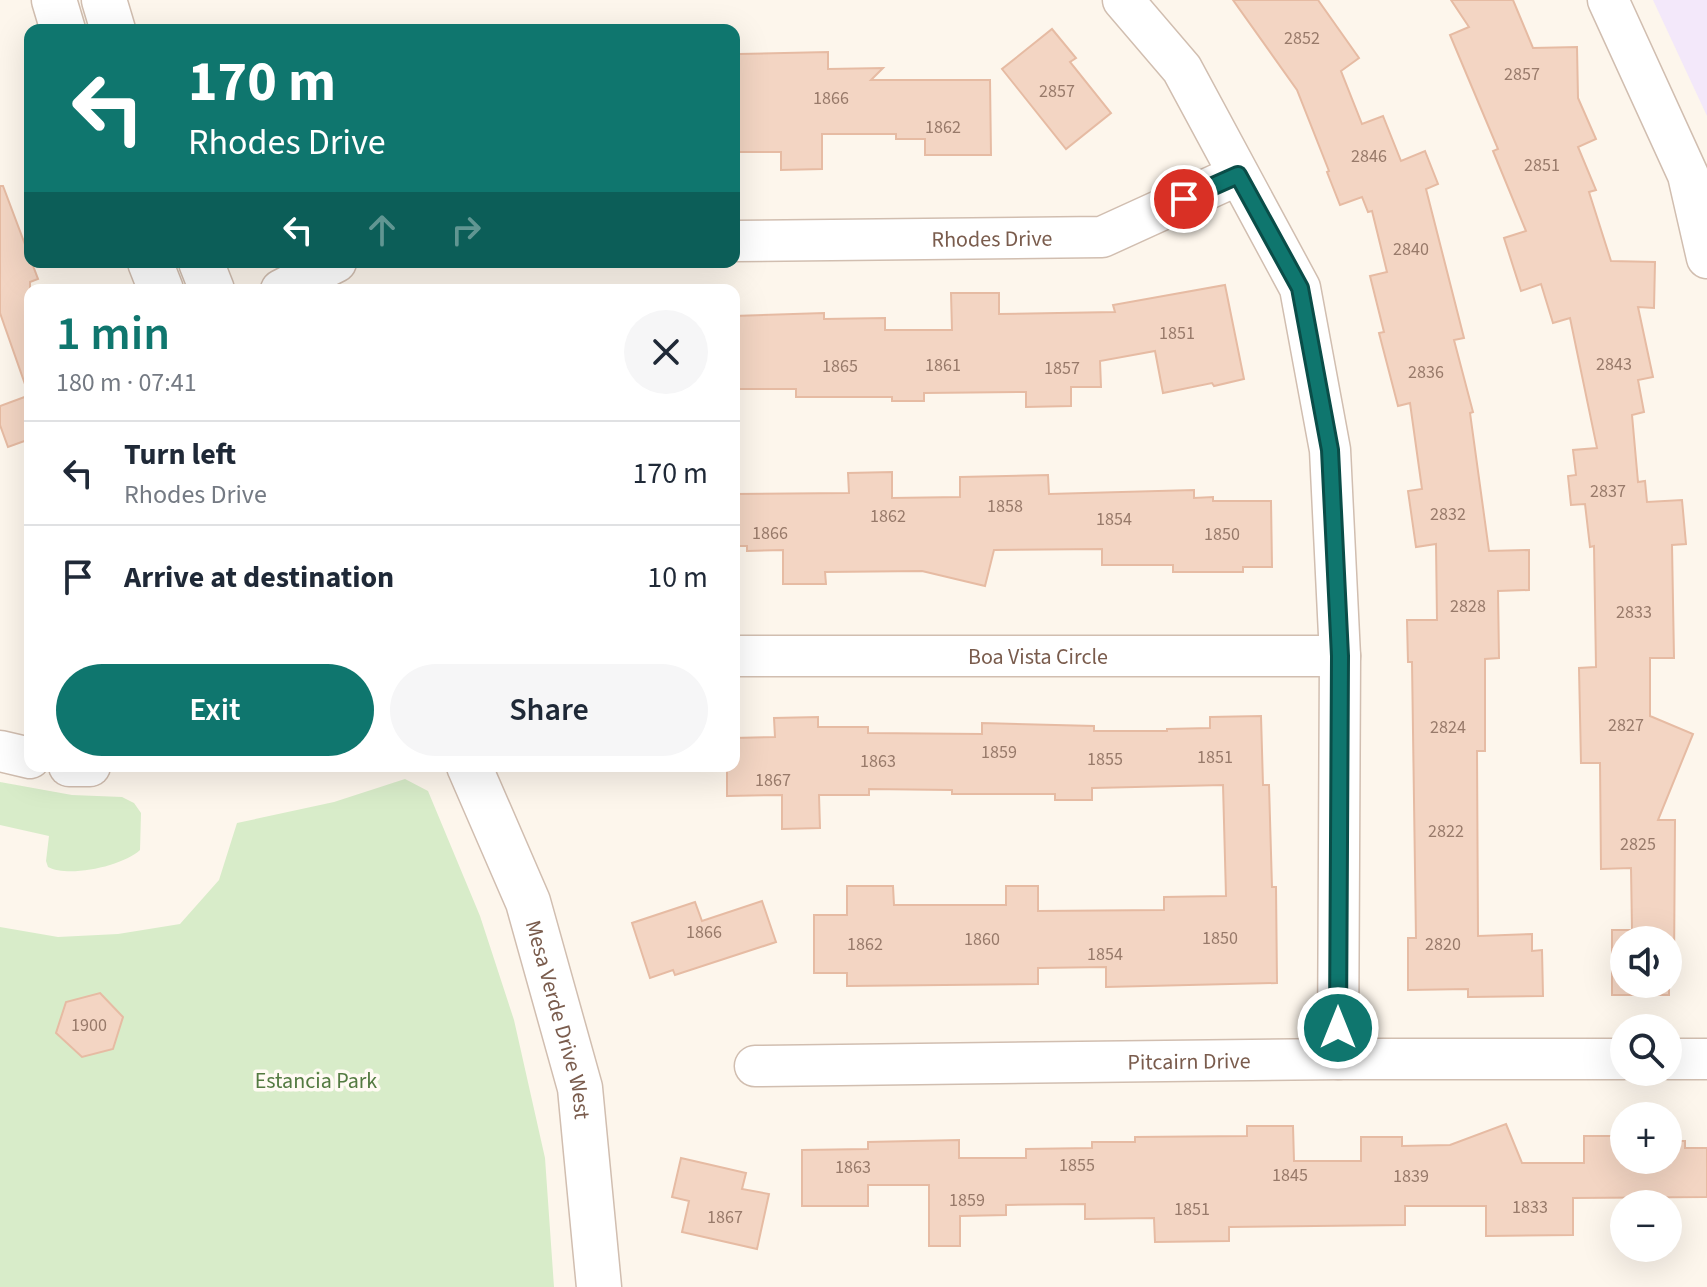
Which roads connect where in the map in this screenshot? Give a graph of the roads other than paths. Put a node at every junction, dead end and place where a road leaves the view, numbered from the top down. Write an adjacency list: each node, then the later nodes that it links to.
1 (54, 0): 5 (street)
2 (104, 0): 6 (street)
3 (1123, 0): 7 (street)
4 (1608, 0): 9 (street)
5 (61, 24)
6 (111, 24)
7 (1238, 175): 8 (street, Rhodes Drive); 13 (street)
8 (740, 241)
9 (1707, 258)
10 (324, 268): 11 (street)
11 (293, 284)
12 (740, 656): 13 (street, Boa Vista Circle)
13 (1340, 656): 17 (street)
14 (0, 751): 15 (street)
15 (24, 757)
16 (472, 772): 22 (street, Mesa Verde Drive West)
17 (1338, 1059): 18 (street, Pitcairn Drive); 21 (street, Pitcairn Drive)
18 (1610, 1059)
19 (1682, 1059): 20 (street)
20 (1707, 1059)
21 (755, 1066)
22 (599, 1287)

